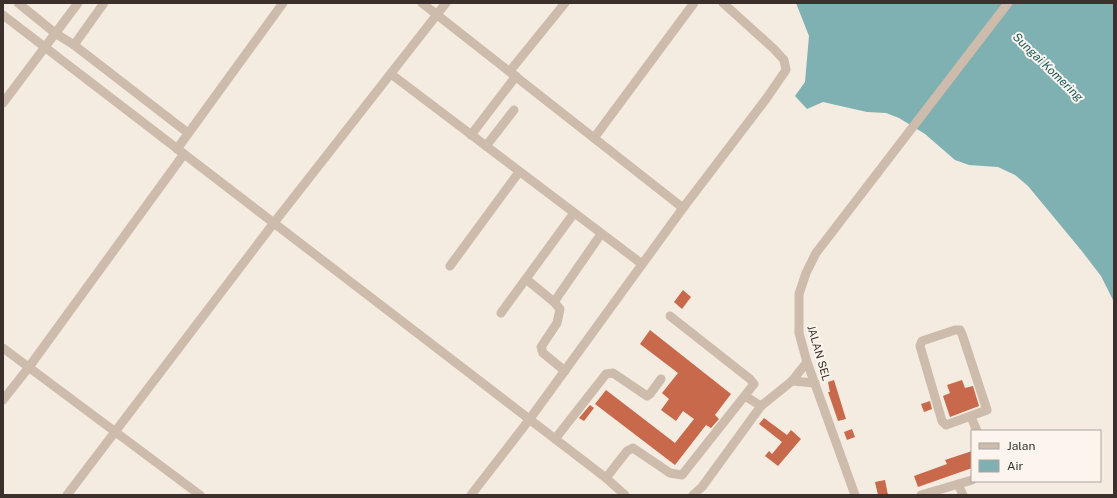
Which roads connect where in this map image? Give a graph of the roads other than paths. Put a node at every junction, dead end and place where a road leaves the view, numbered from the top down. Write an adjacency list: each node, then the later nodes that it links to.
1 (18, 3): 13 (street)
2 (78, 3): 13 (street)
3 (104, 3): 14 (street)
4 (283, 3): 20 (street)
5 (422, 3): 11 (street)
6 (446, 3): 11 (street)
7 (564, 3): 17 (street)
8 (694, 3): 22 (street)
9 (723, 3): 26 (street)
10 (1008, 3): 37 (street, JALAN SEL)
11 (437, 14): 16 (street); 17 (street)
12 (3, 15): 15 (street)
13 (56, 33): 14 (street); 15 (street)
14 (74, 45): 20 (street)
15 (46, 47): 18 (street); 24 (street)
16 (390, 74): 21 (street); 28 (street)
17 (513, 74): 21 (street); 22 (street)
18 (3, 104)
19 (514, 110): 23 (street)
20 (188, 133): 24 (street)
21 (471, 135): 23 (street)
22 (594, 138): 26 (street)
23 (486, 146): 25 (street)
24 (180, 151): 28 (street); 38 (street)
25 (519, 172): 27 (street); 31 (street)
26 (683, 208): 30 (street)
27 (574, 213): 29 (street); 32 (street)
28 (273, 224): 47 (street); 49 (street)
29 (602, 234): 30 (street); 33 (street)
30 (642, 264): 39 (street)
31 (450, 266)
32 (526, 279): 33 (street); 34 (street)
33 (554, 302): 39 (street)
34 (501, 312)
35 (670, 316): 43 (street)
36 (3, 348): 38 (street)
37 (807, 362): 41 (street); 42 (street, JALAN SEL)
38 (29, 367): 44 (street); 49 (street)
39 (565, 371): 47 (street)
40 (661, 379): 50 (street)
41 (792, 381): 42 (street); 45 (street)
42 (815, 383): 59 (street, JALAN SEL)
43 (745, 396): 45 (street); 51 (street)
44 (3, 400)
45 (761, 406): 58 (street)
46 (971, 417): 46 (street); 48 (street)
47 (529, 420): 50 (street); 56 (street)
48 (976, 430)
49 (116, 432): 54 (street); 55 (street)
50 (555, 439): 51 (street)
51 (606, 478): 57 (street)
52 (971, 480): 53 (street)
53 (958, 484): 60 (street); 61 (street)
54 (67, 495)
55 (200, 495)
56 (471, 495)
57 (625, 495)
58 (694, 495)
59 (855, 495)
60 (921, 495)
61 (963, 495)

